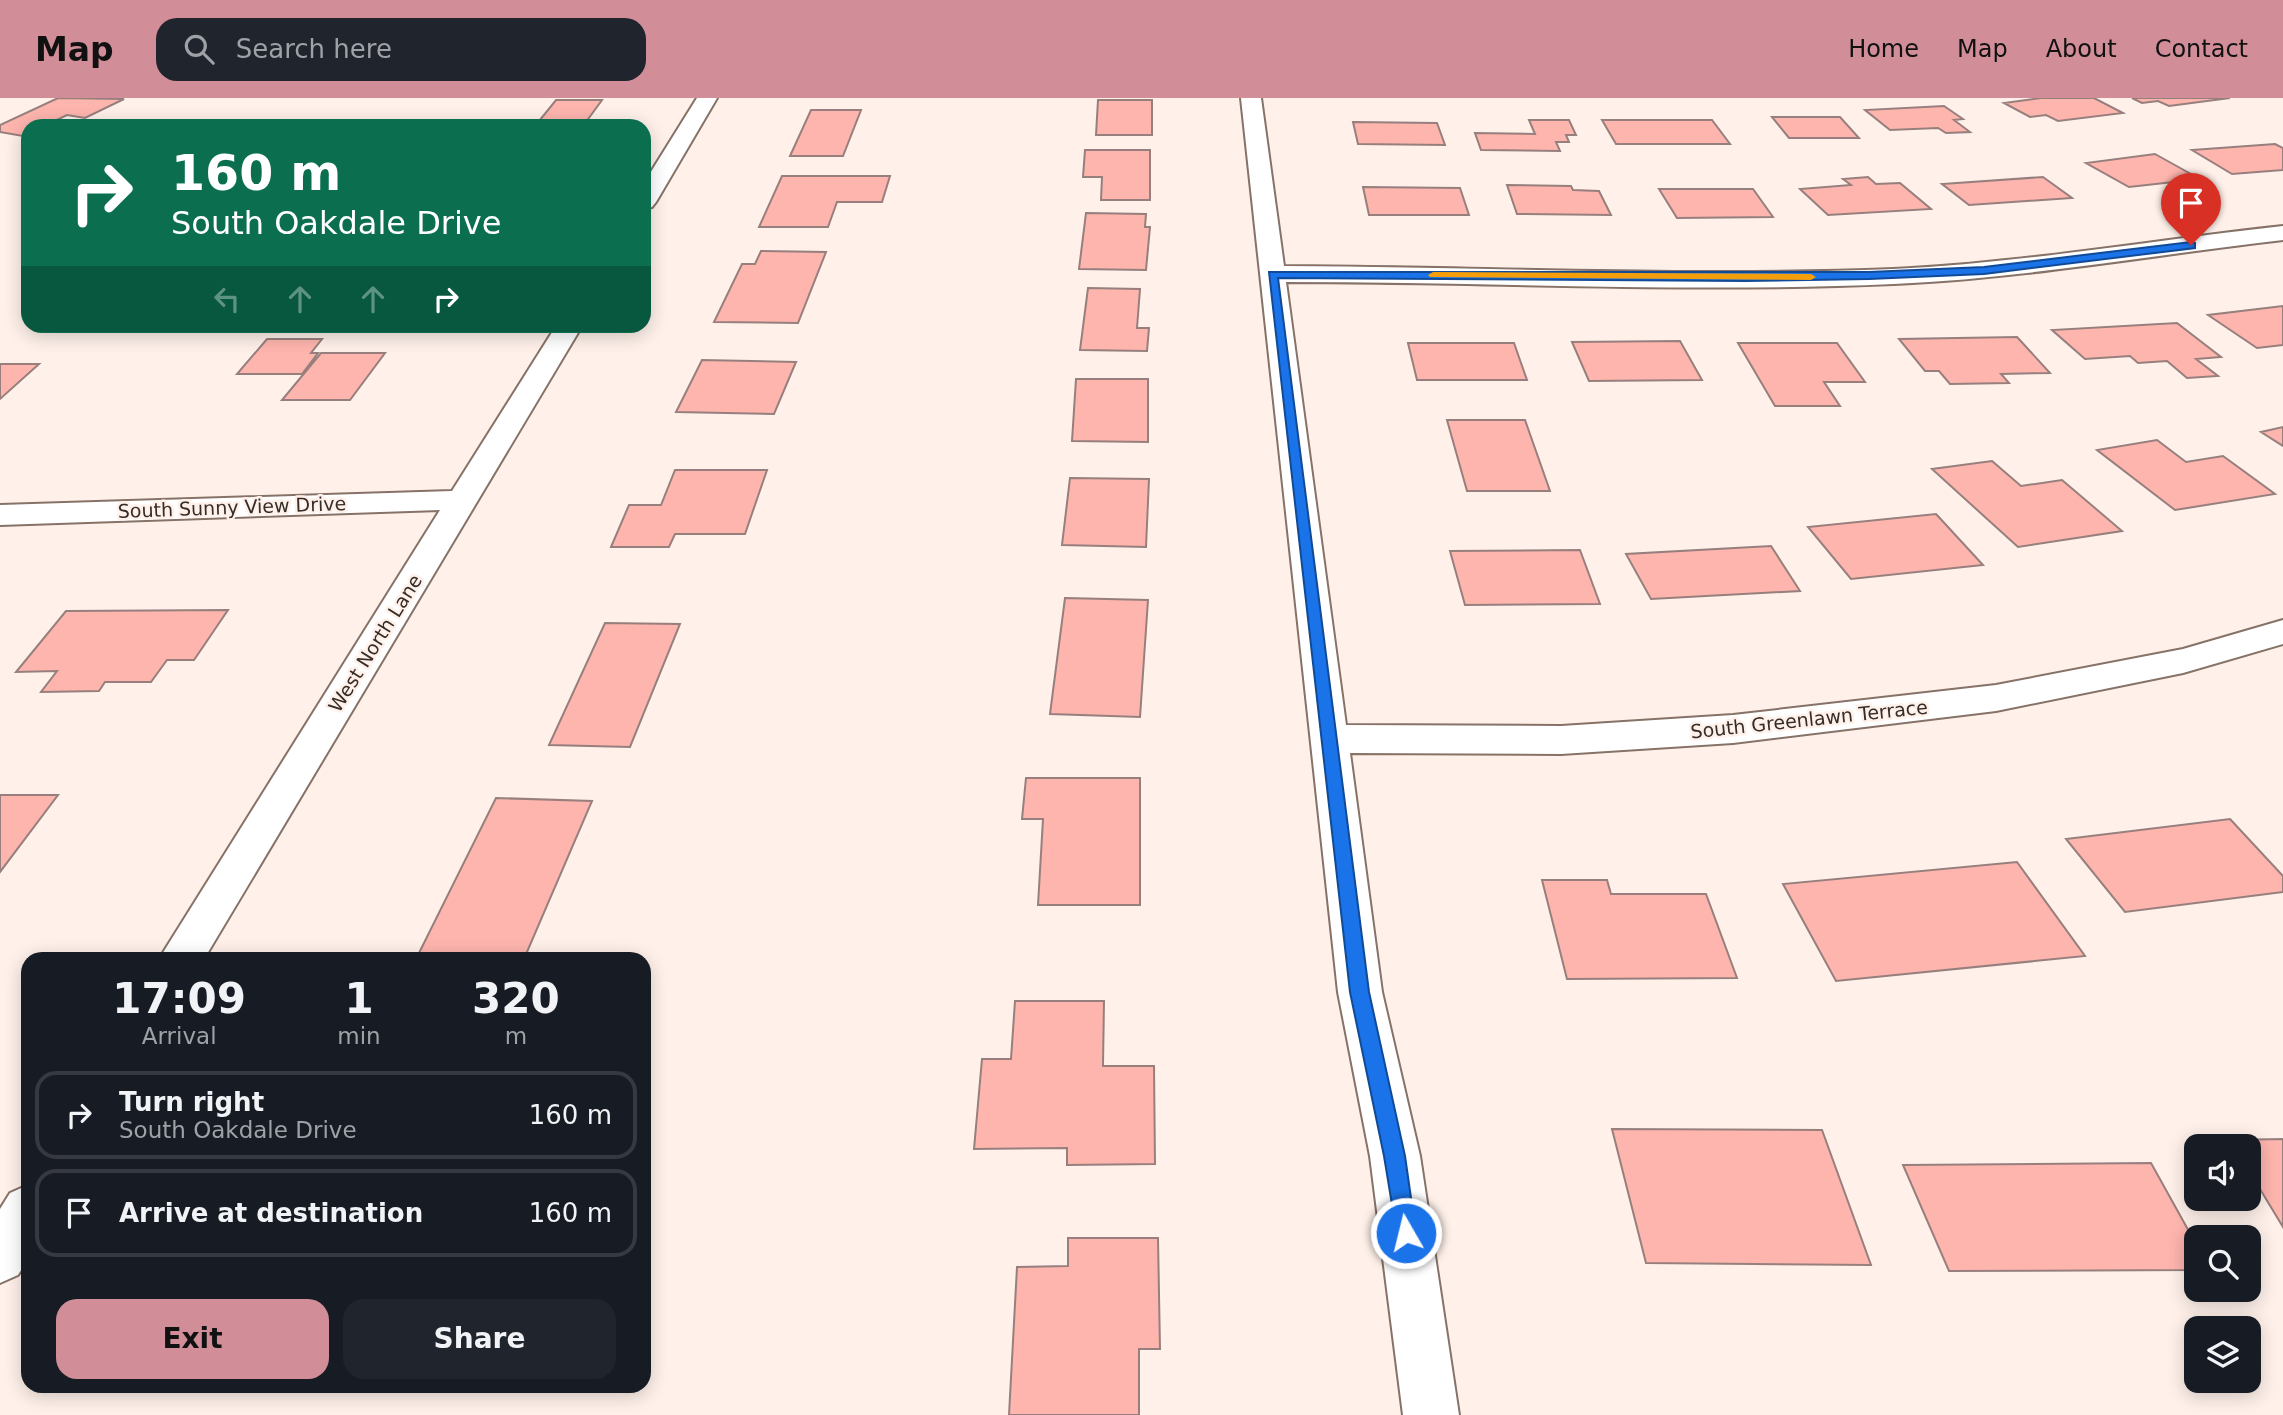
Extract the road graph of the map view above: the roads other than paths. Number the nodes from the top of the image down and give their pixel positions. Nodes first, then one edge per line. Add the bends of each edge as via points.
1 (707, 98) edge
2 (1251, 98) edge
3 (651, 190) edge
4 (2283, 233) edge
5 (1273, 274) junction
6 (565, 333) edge
7 (463, 500) junction
8 (0, 515) edge
9 (2283, 632) edge
10 (1327, 739) junction
11 (185, 952) edge
12 (21, 1222) edge
13 (0, 1257) edge
14 (1431, 1415) edge

1 - 3 street
2 - 5 street
4 - 5 street via 1997,269 1920,274 1746,278
5 - 10 street
6 - 7 street, West North Lane
7 - 8 street, South Sunny View Drive
7 - 11 street, West North Lane
9 - 10 street, South Greenlawn Terrace via 2183,661 1996,698 1733,729 1561,740
10 - 14 street via 1360,992 1395,1156
12 - 13 street

